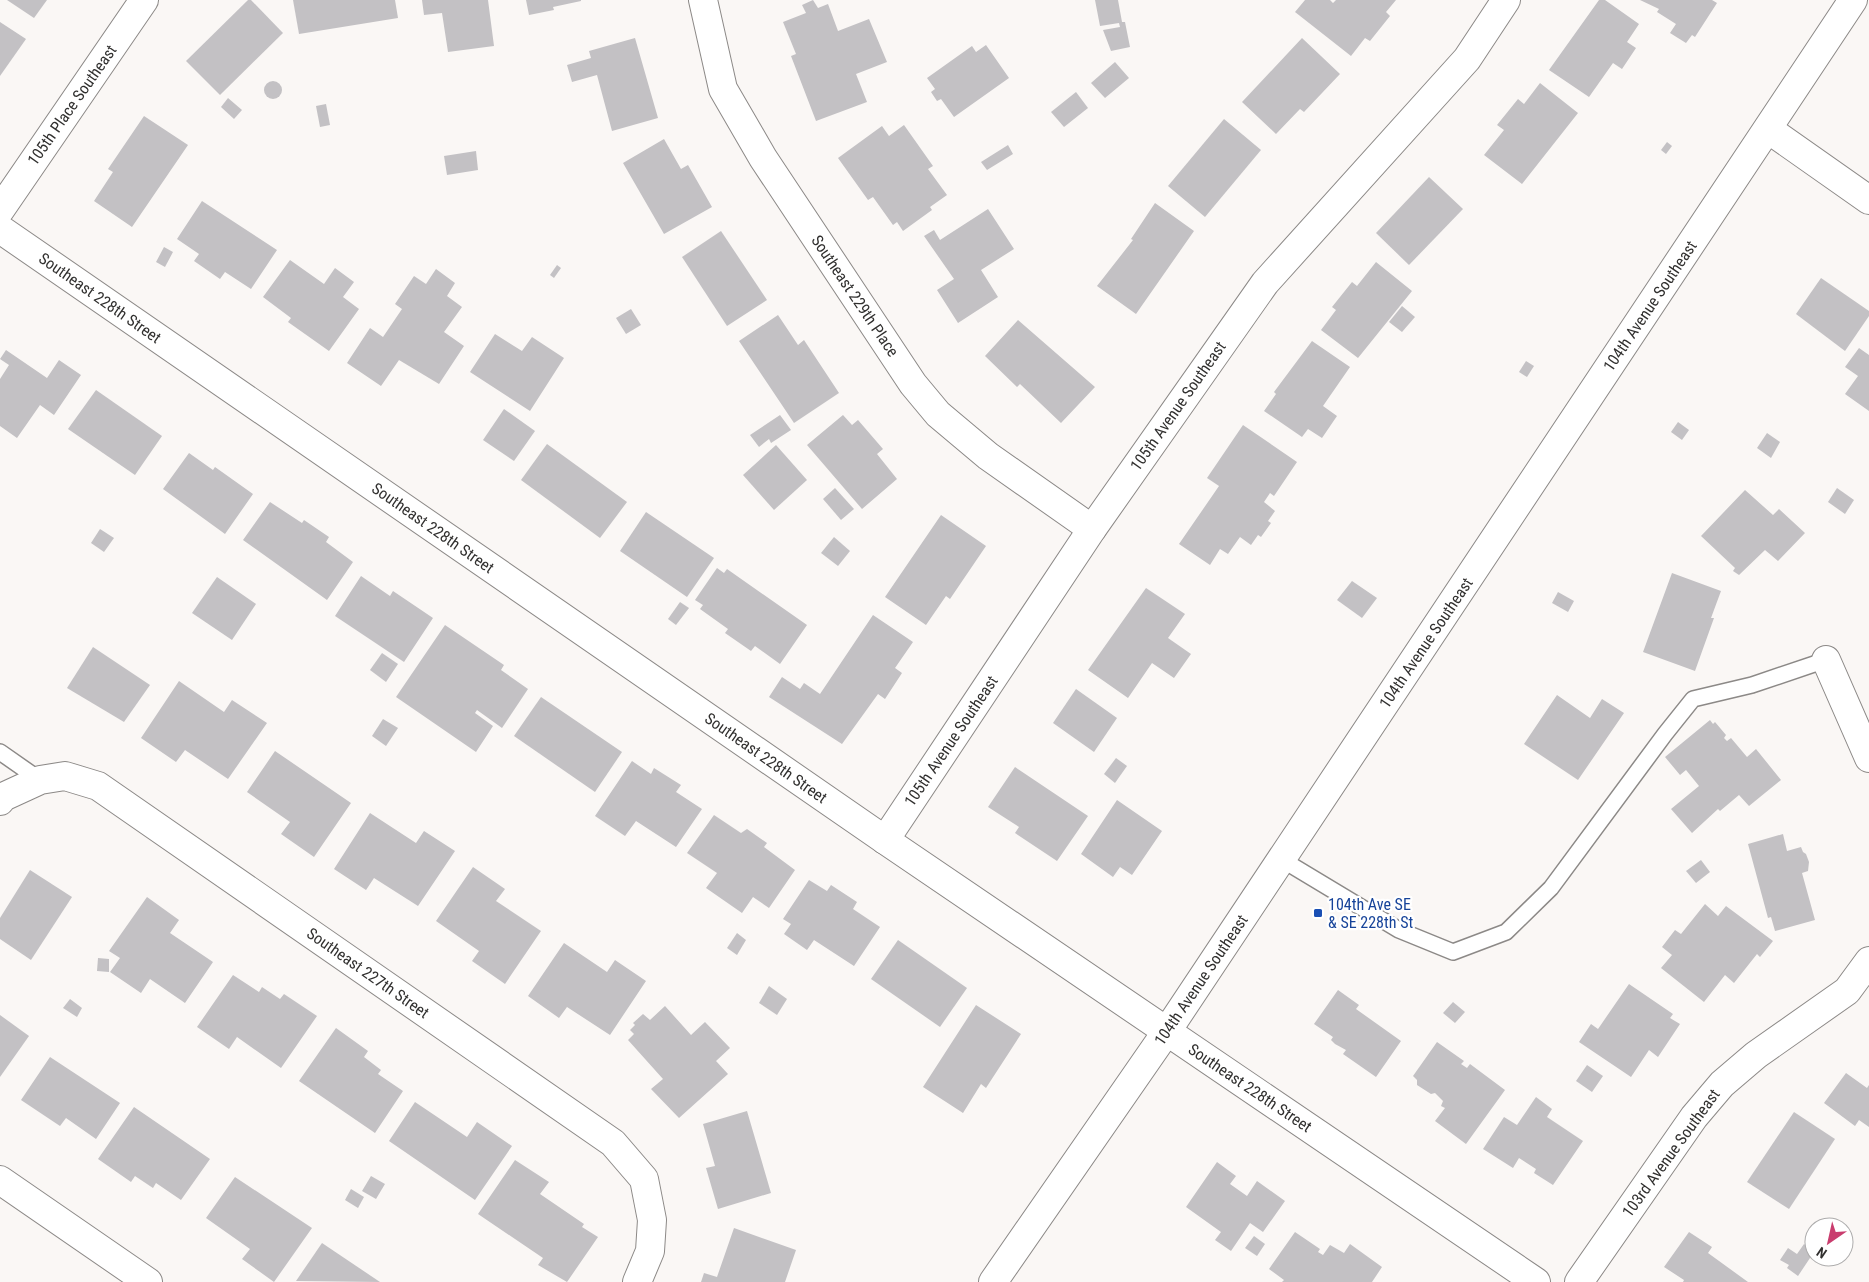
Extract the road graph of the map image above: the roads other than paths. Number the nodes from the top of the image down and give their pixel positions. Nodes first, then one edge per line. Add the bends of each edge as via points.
1 (144, 0) edge
2 (703, 0) edge
3 (1506, 0) edge
4 (1853, 0) edge
5 (1768, 129) junction
6 (1869, 200) edge
7 (0, 210) edge
8 (0, 229) edge
9 (1092, 529) junction
10 (1826, 660) joint
11 (0, 752) edge
12 (1869, 758) edge
13 (40, 780) junction
14 (0, 801) edge
15 (885, 840) junction
16 (1281, 859) junction
17 (1869, 961) edge
18 (1166, 1031) junction
19 (0, 1180) edge
20 (148, 1282) edge
21 (637, 1282) edge
22 (993, 1282) edge
23 (1536, 1282) edge
24 (1579, 1282) edge

1 - 7 street, 105th Place Southeast
2 - 9 street, Southeast 229th Place via 723,89 763,158 914,384 938,414 988,456
3 - 9 street, 105th Avenue Southeast via 1467,59 1265,283
4 - 5 street, 104th Avenue Southeast
5 - 6 street
5 - 16 street, 104th Avenue Southeast
8 - 15 street, Southeast 228th Street
9 - 15 street, 105th Avenue Southeast
10 - 12 street
10 - 16 lane via 1693,699 1551,888 1506,932 1453,952 1399,930
11 - 13 lane
13 - 14 street, Southeast 227th Street
13 - 21 street, Southeast 227th Street via 65,776 98,786 613,1143 644,1179 652,1220 650,1251
15 - 18 street, Southeast 228th Street
16 - 18 street, 104th Avenue Southeast
17 - 24 street, 103rd Avenue Southeast via 1846,991 1756,1055 1722,1084 1694,1117
18 - 22 street, 104th Avenue Southeast
18 - 23 street, Southeast 228th Street
19 - 20 street

